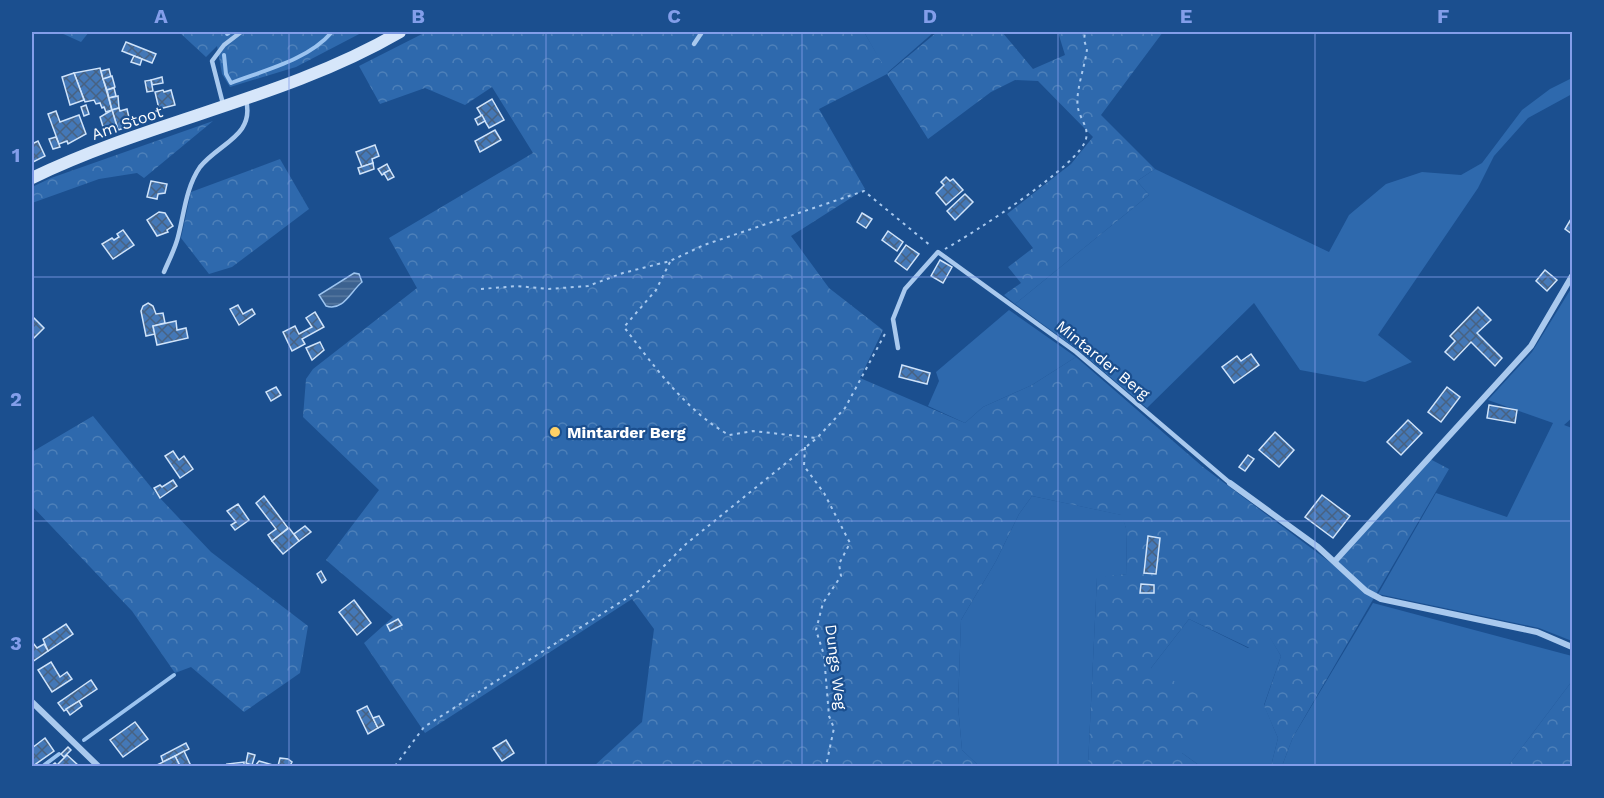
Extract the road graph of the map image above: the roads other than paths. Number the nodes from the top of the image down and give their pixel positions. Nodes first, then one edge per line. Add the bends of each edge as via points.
1 (241, 32) edge
2 (400, 32) edge
3 (702, 32) edge
4 (694, 44) dead end
5 (235, 103) junction
6 (32, 178) edge
7 (165, 272) dead end
8 (1572, 276) edge
9 (898, 348) dead end
10 (1230, 483) joint
11 (1335, 561) junction
12 (1572, 646) edge
13 (32, 702) edge
14 (98, 766) edge

1 - 5 lane via 216,52 212,61
2 - 5 street, Am Stoot via 315,75
3 - 4 lane
5 - 6 street, Am Stoot via 73,159
5 - 7 lane via 249,113 243,129 207,158 190,187
8 - 11 street via 1531,346
9 - 10 lane, Mintarder Berg via 893,319 905,289 938,252 1076,352
10 - 11 street, Mintarder Berg
11 - 12 street, Mintarder Berg via 1366,591 1381,599 1537,632
13 - 14 street

